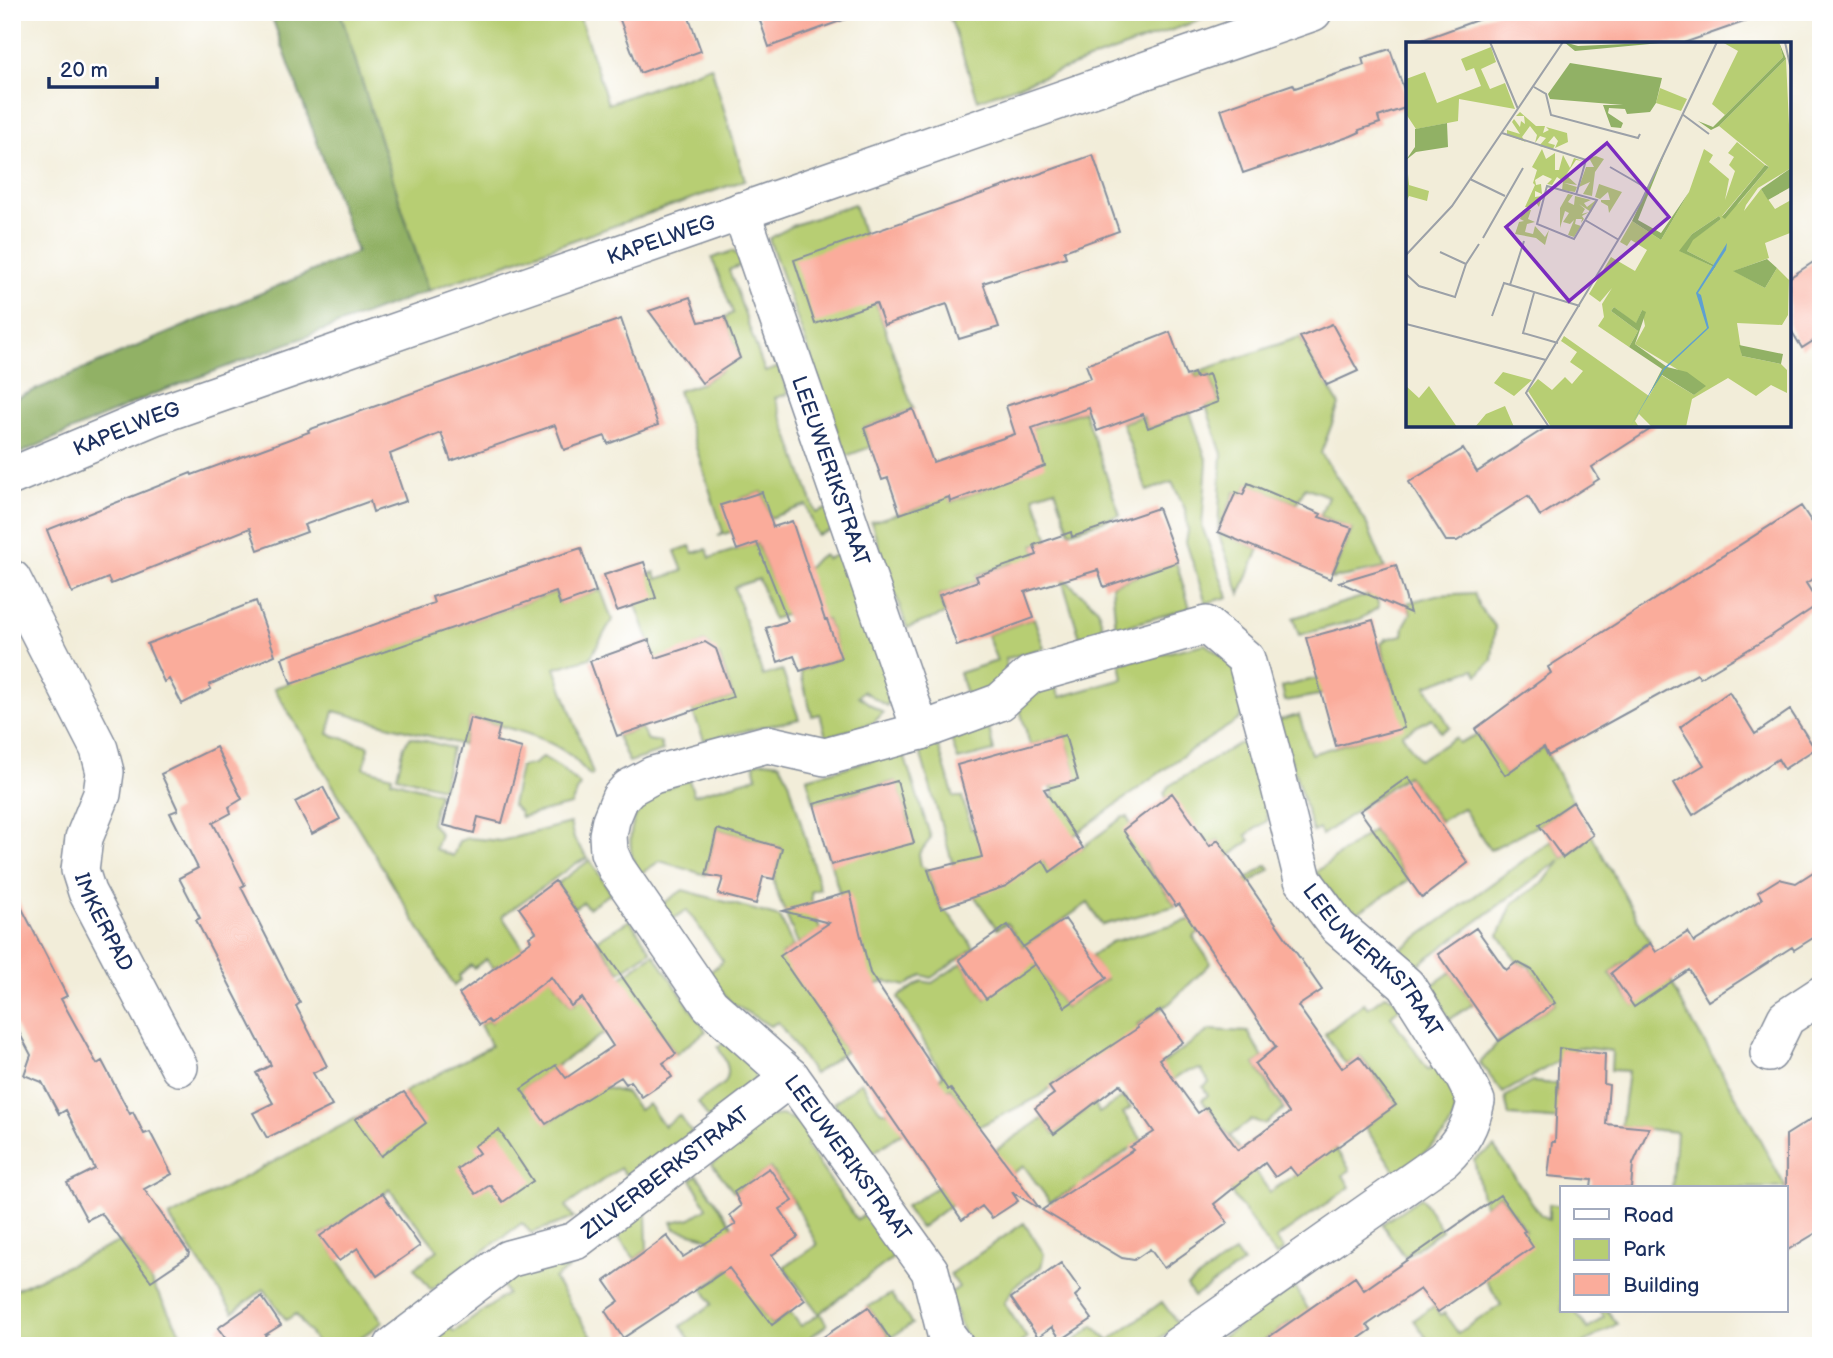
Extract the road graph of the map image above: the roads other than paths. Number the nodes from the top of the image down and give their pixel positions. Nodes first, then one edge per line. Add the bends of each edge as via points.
1 (1313, 12) edge
2 (741, 211) junction
3 (12, 476) edge
4 (12, 579) edge
5 (921, 731) junction
6 (1821, 995) edge
7 (1769, 1053) dead end
8 (180, 1068) dead end
9 (791, 1077) junction
10 (393, 1346) edge
11 (955, 1346) edge
12 (1178, 1346) edge

1 - 2 street, KAPELWEG
2 - 3 street, KAPELWEG via 155,416
2 - 5 street, LEEUWERIKSTRAAT
4 - 8 street, IMKERPAD via 99,749 105,772 102,794 84,838 80,870 87,892
5 - 9 street, LEEUWERIKSTRAAT via 825,757 767,744 653,775 629,788 611,820 608,835 616,868 710,1005
5 - 12 street, LEEUWERIKSTRAAT via 1000,702 1030,674 1206,625 1245,659 1303,880 1338,927 1406,985 1476,1101 1469,1126 1444,1159
6 - 7 street via 1786,1018
9 - 10 street, ZILVERBERKSTRAAT via 575,1241 509,1259
9 - 11 street, LEEUWERIKSTRAAT via 930,1271 946,1334

